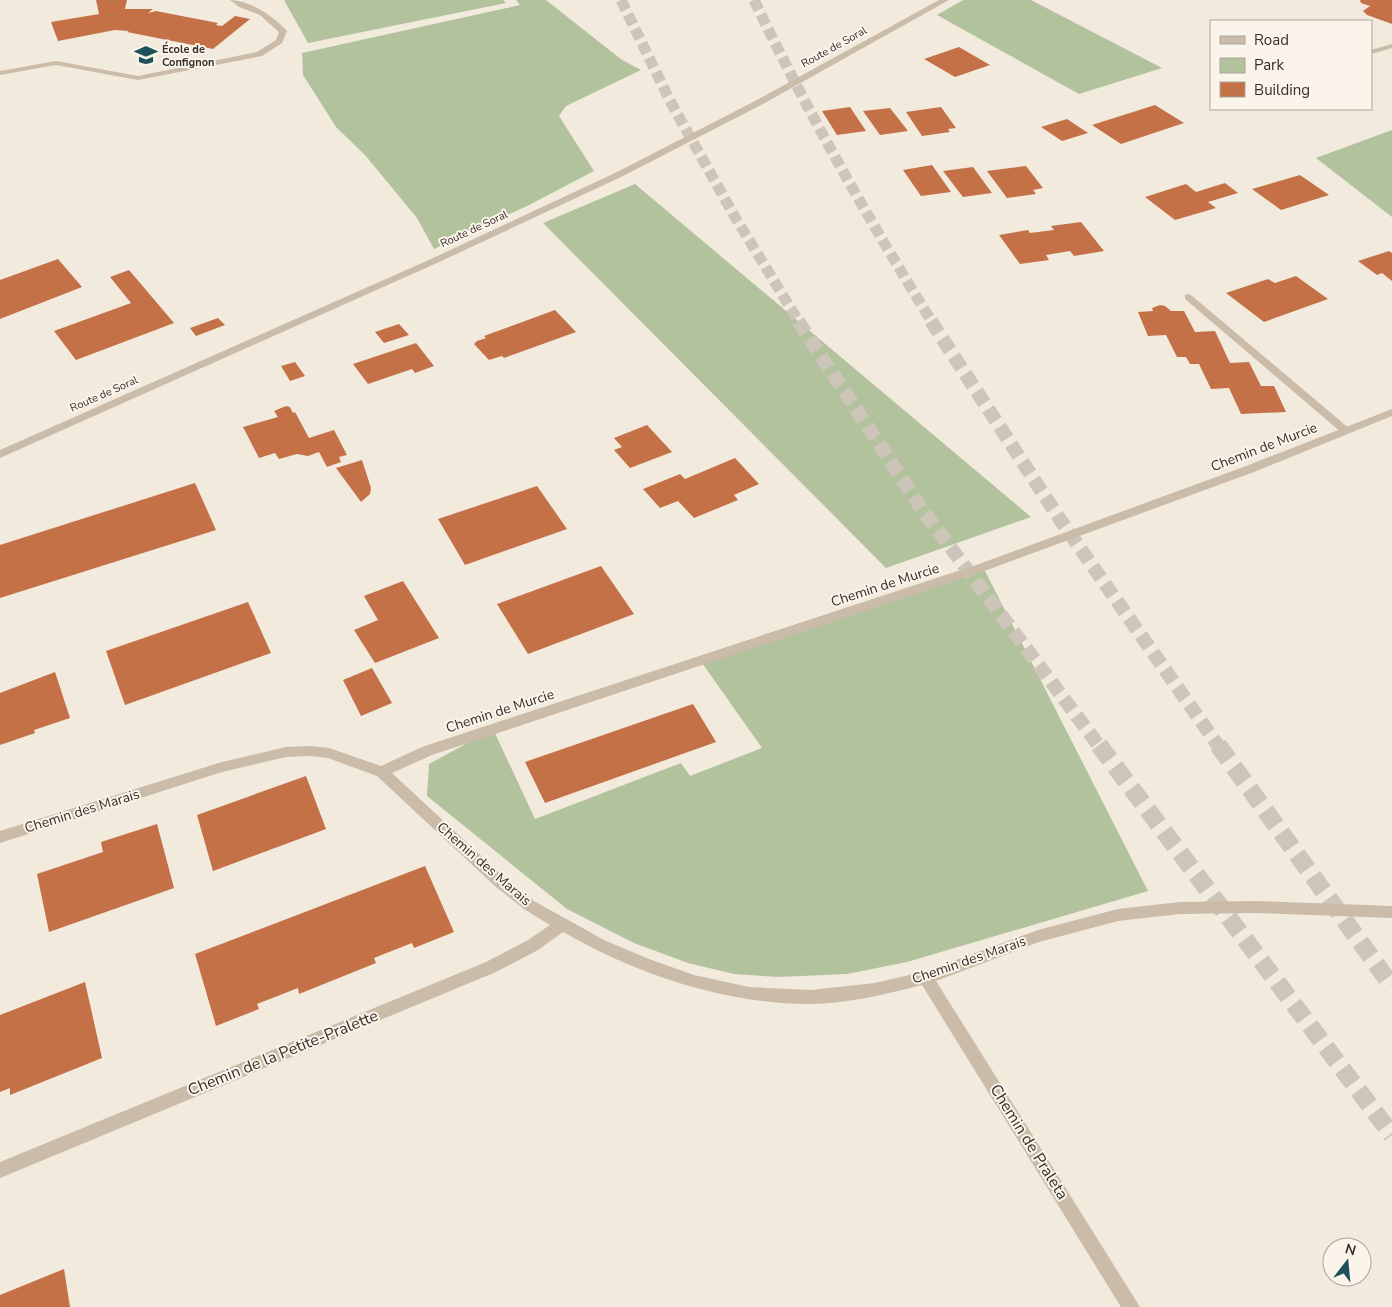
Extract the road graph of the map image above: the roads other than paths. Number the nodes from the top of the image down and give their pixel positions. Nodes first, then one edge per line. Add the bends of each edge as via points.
1 (234, 0) edge
2 (944, 0) edge
3 (1392, 46) edge
4 (1372, 52) edge
5 (0, 73) edge
6 (1188, 297) dead end
7 (1392, 412) edge
8 (1346, 431) junction
9 (0, 454) edge
10 (382, 772) junction
11 (0, 837) edge
12 (1392, 912) edge
13 (561, 925) junction
14 (926, 978) junction
15 (0, 1170) edge
16 (1131, 1307) edge

1 - 5 street via 243,8 255,10 276,23 283,31 278,41 260,54 138,78 56,63
2 - 9 street, Route de Soral via 782,90 618,175 434,261
3 - 4 street
6 - 8 street
7 - 8 street, Chemin de Murcie
8 - 10 street, Chemin de Murcie via 983,567 427,751
10 - 11 street, Chemin des Marais via 329,753 286,752 222,767
10 - 13 street, Chemin des Marais via 501,883 528,905
12 - 14 street, Chemin des Marais via 1198,907 1118,915 1038,936
13 - 14 street, Chemin des Marais via 644,964 694,982 748,994 811,997 875,990
13 - 15 street, Chemin de la Petite-Pralette via 533,945 491,967
14 - 16 street, Chemin de Praleta

